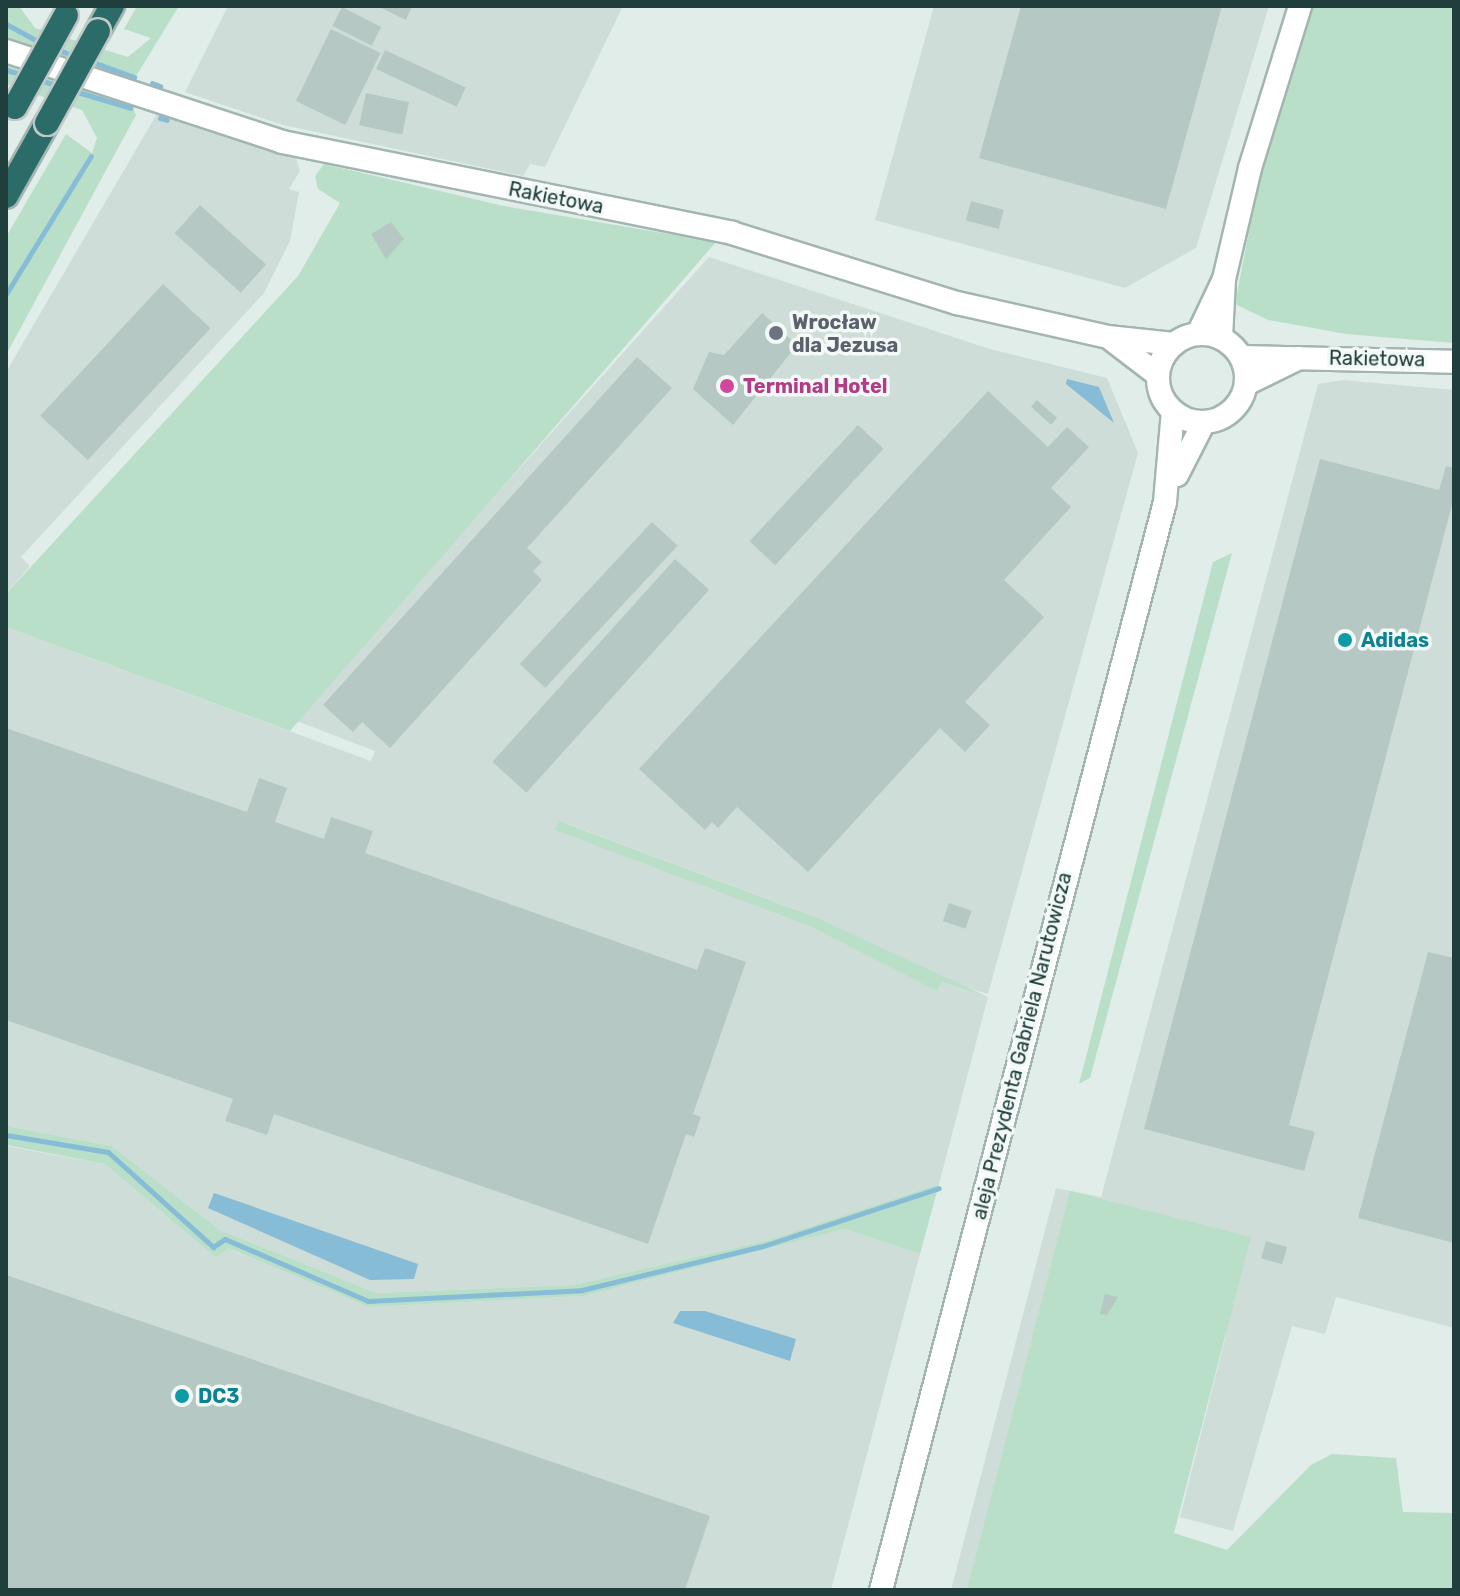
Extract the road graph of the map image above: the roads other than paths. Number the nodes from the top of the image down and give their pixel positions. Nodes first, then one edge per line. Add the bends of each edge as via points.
1 (112, 6) edge
2 (1300, 6) edge
3 (69, 10) edge
4 (6, 51) edge
5 (10, 114) edge
6 (6, 196) edge
7 (1224, 279) junction
8 (1198, 334) junction
9 (1108, 337) junction
10 (1221, 338) junction
11 (1174, 344) junction
12 (1241, 357) junction
13 (1299, 358) junction
14 (1454, 362) edge
15 (1158, 375) junction
16 (1246, 384) junction
17 (1173, 411) junction
18 (1204, 422) junction
19 (1165, 502) junction
20 (881, 1590) edge

1 - 6 highway, bridge
2 - 7 street
3 - 5 highway, bridge
4 - 9 street, Rakietowa via 282,142 732,233 930,296
7 - 8 street
7 - 10 street
8 - 10 street
8 - 11 street
9 - 11 street, Rakietowa
9 - 15 street, Rakietowa
10 - 12 street
11 - 15 street
12 - 13 street, Rakietowa
12 - 16 street
13 - 14 street, Rakietowa
13 - 16 street, Rakietowa
15 - 17 street
16 - 18 street via 1227,415
17 - 18 street
17 - 19 street, aleja Prezydenta Gabriela Narutowicza
18 - 19 street, aleja Prezydenta Gabriela Narutowicza
19 - 20 street, aleja Prezydenta Gabriela Narutowicza

